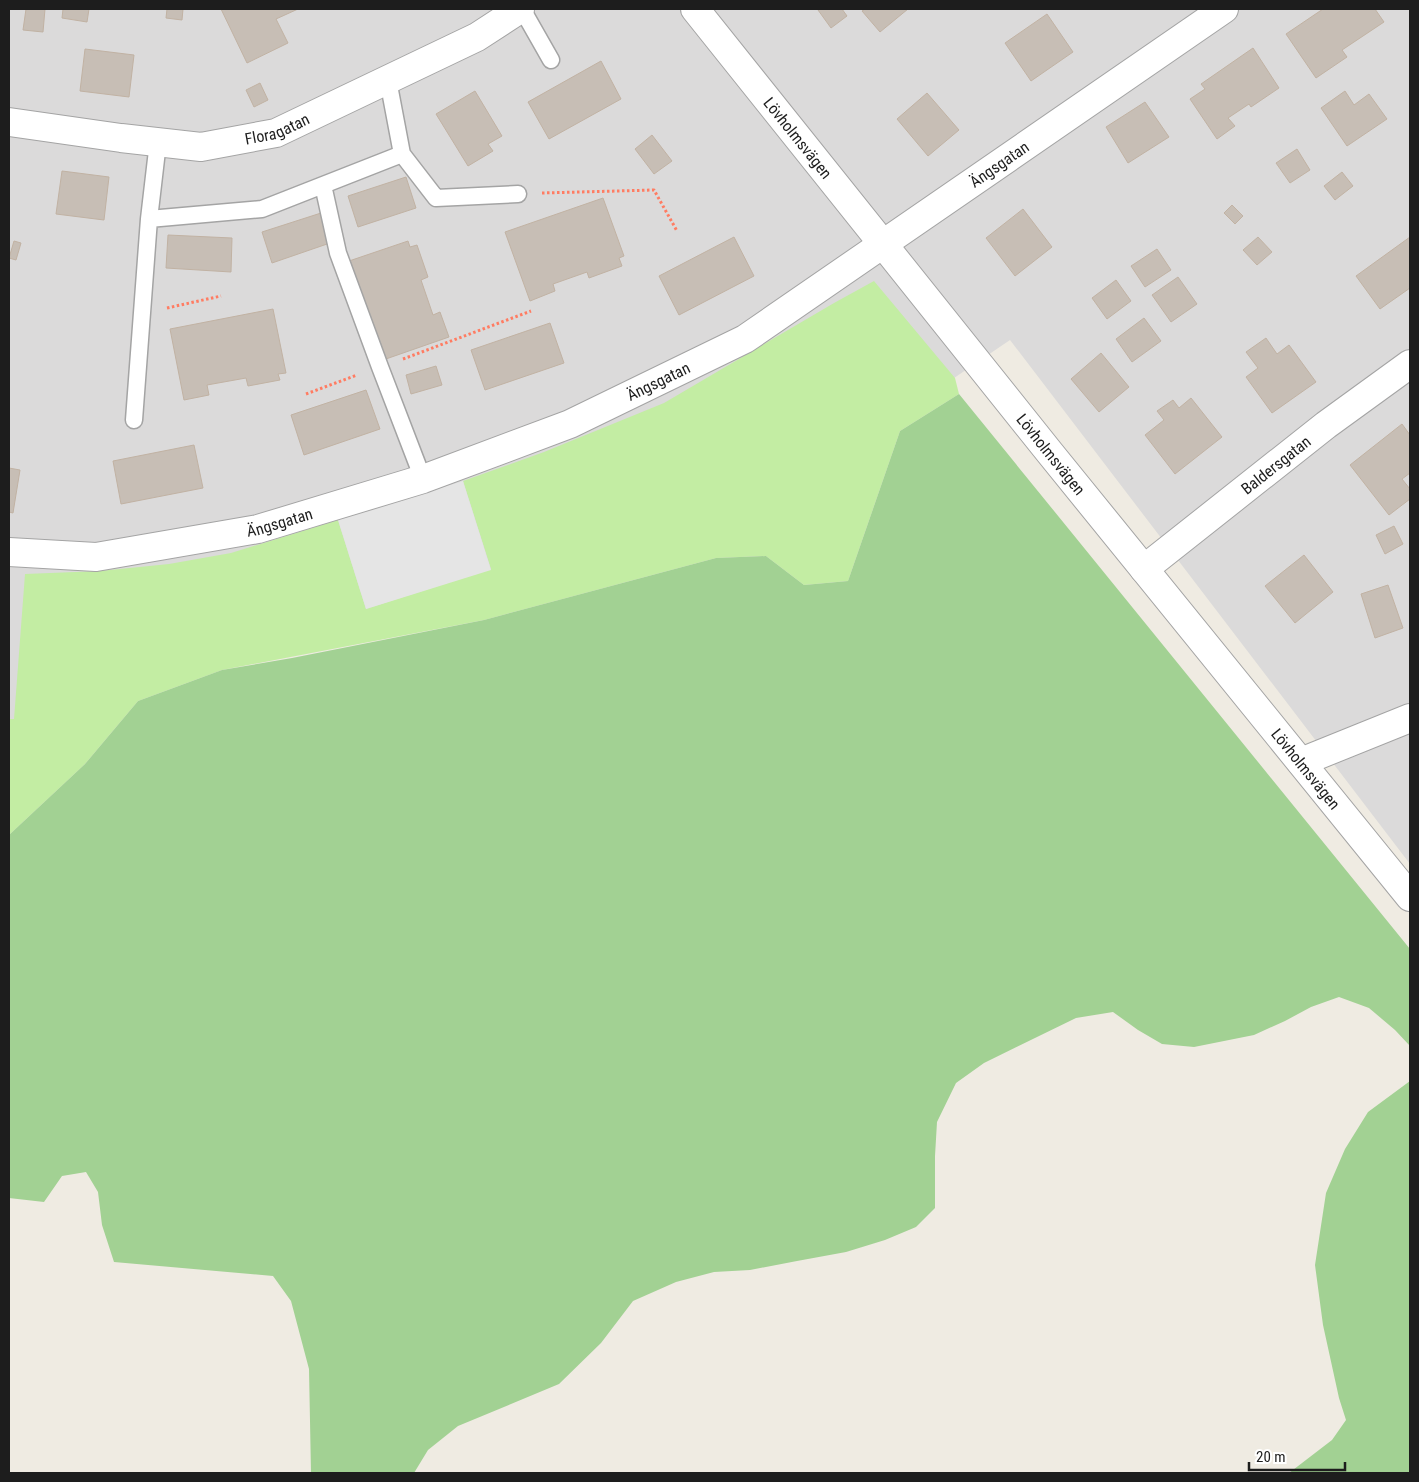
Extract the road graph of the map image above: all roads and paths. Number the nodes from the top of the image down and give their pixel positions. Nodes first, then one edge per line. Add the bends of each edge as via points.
1 (521, 9) edge
2 (695, 9) edge
3 (1224, 9) edge
4 (551, 60) dead end
5 (388, 80) junction
6 (9, 122) edge
7 (158, 142) junction
8 (402, 154) junction
9 (323, 185) junction
10 (518, 194) joint
11 (149, 219) junction
12 (677, 231) dead end
13 (884, 244) junction
14 (221, 296) dead end
15 (531, 311) dead end
16 (142, 314) junction
17 (1410, 364) edge
18 (380, 367) junction
19 (306, 394) dead end
20 (134, 420) dead end
21 (423, 479) junction
22 (9, 552) edge
23 (1144, 569) junction
24 (1410, 718) edge
25 (1301, 762) junction
26 (1410, 897) edge

1 - 4 lane
1 - 5 street, Floragatan via 477,37
2 - 13 street, Lövholmsvägen
3 - 13 street, Ängsgatan
5 - 7 street, Floragatan via 276,133 201,147
5 - 8 lane
6 - 7 street, Floragatan
7 - 11 lane
8 - 9 lane
8 - 10 lane via 436,198
9 - 11 lane via 262,209
9 - 18 lane via 338,253
10 - 12 path via 654,190
11 - 16 lane
13 - 21 street, Ängsgatan via 745,339 570,424
13 - 23 street, Lövholmsvägen
14 - 16 path
15 - 18 path
16 - 20 lane
17 - 23 street, Baldersgatan via 1326,425
18 - 19 path
18 - 21 lane
21 - 22 street, Ängsgatan via 258,530 96,557
23 - 25 street, Lövholmsvägen
24 - 25 street
25 - 26 street, Lövholmsvägen

